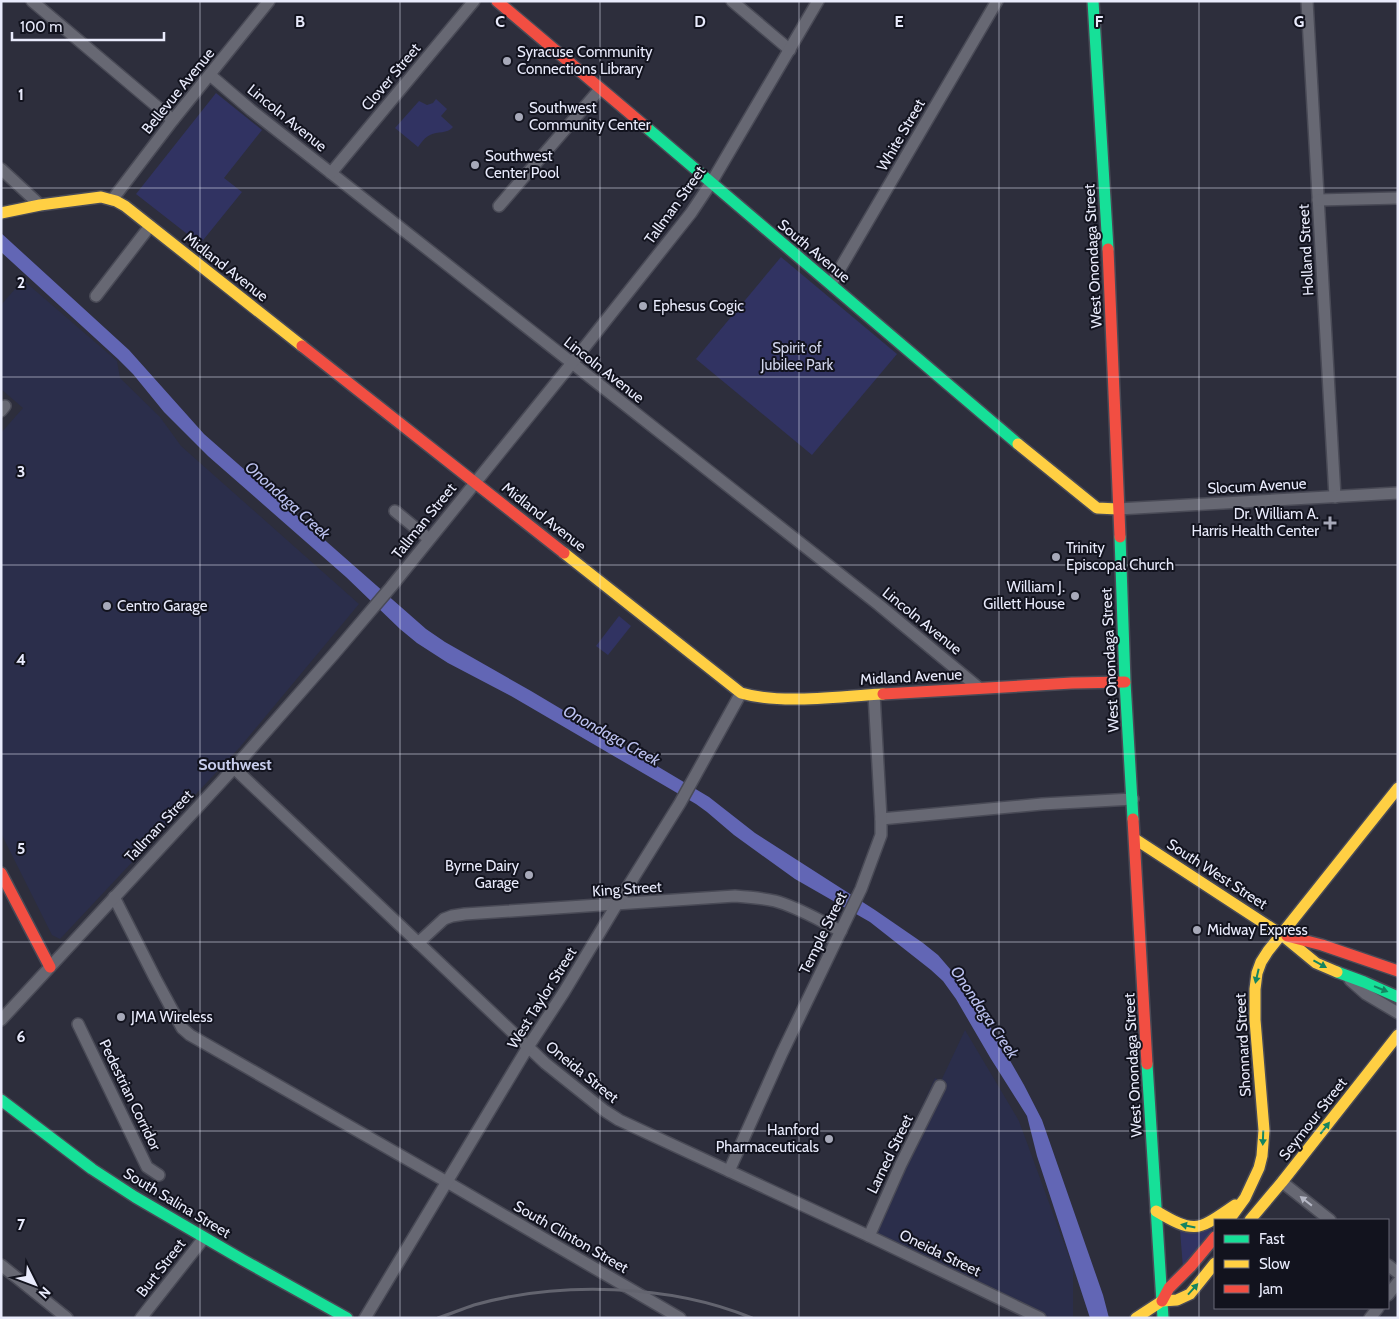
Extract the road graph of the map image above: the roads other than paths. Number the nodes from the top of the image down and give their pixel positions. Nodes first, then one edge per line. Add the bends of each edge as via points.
1 (32, 1) edge
2 (474, 1) edge
3 (497, 1) edge
4 (732, 1) edge
5 (818, 1) edge
6 (997, 1) edge
7 (1093, 1) edge
8 (1307, 1) edge
9 (268, 2) edge
10 (790, 50) junction
11 (210, 75) junction
12 (600, 89) junction
13 (173, 120) junction
14 (1, 169) edge
15 (331, 173) junction
16 (711, 183) junction
17 (1398, 198) edge
18 (112, 200) junction
19 (1318, 200) junction
20 (40, 206) junction
21 (498, 206) dead end
22 (1, 213) edge
23 (150, 226) junction
24 (831, 284) junction
25 (96, 296) dead end
26 (572, 363) junction
27 (475, 482) junction
28 (1398, 493) edge
29 (1336, 497) junction
30 (1118, 508) junction
31 (395, 511) dead end
32 (429, 539) junction
33 (1126, 682) junction
34 (980, 688) junction
35 (741, 692) junction
36 (874, 694) junction
37 (234, 768) junction
38 (1398, 788) edge
39 (1133, 799) junction
40 (881, 819) junction
41 (1135, 839) junction
42 (1, 873) edge
43 (114, 897) junction
44 (617, 904) junction
45 (841, 931) junction
46 (1282, 935) junction
47 (418, 943) junction
48 (50, 967) junction
49 (1398, 971) edge
50 (1344, 976) junction
51 (1398, 997) edge
52 (1398, 1013) edge
53 (1, 1020) edge
54 (78, 1024) dead end
55 (1398, 1035) edge
56 (528, 1048) junction
57 (940, 1086) dead end
58 (1, 1100) edge
59 (729, 1171) junction
60 (159, 1175) dead end
61 (447, 1182) junction
62 (1282, 1182) junction
63 (1245, 1198) junction
64 (1156, 1212) junction
65 (1214, 1219) edge
66 (1214, 1219) edge
67 (1230, 1219) edge
68 (1251, 1219) edge
69 (1329, 1219) edge
70 (869, 1236) junction
71 (204, 1238) junction
72 (1214, 1238) edge
73 (1214, 1264) edge
74 (1, 1265) edge
75 (1398, 1282) edge
76 (1389, 1294) edge
77 (1162, 1301) junction
78 (664, 1314) edge
79 (67, 1318) edge
80 (141, 1318) edge
81 (347, 1318) edge
82 (365, 1318) edge
83 (680, 1318) edge
84 (1040, 1318) edge
85 (1136, 1318) edge
86 (1163, 1318) edge

1 - 13 street
2 - 15 street, Clover Street
3 - 12 main road, South Avenue
4 - 10 street
5 - 10 street, Tallman Street
6 - 24 street, White Street
7 - 30 main road, West Onondaga Street via 1111,289
8 - 19 street, Holland Street
9 - 11 street, Bellevue Avenue
10 - 16 street, Tallman Street
11 - 13 street, Bellevue Avenue
11 - 15 street, Lincoln Avenue
12 - 16 main road, South Avenue
12 - 21 street
13 - 18 street, Bellevue Avenue
14 - 20 street
15 - 26 street, Lincoln Avenue
16 - 24 main road, South Avenue
16 - 26 street, Tallman Street via 691,213
17 - 19 street
18 - 20 main road, Midland Avenue via 101,197
18 - 23 main road, Midland Avenue
19 - 29 street, Holland Street
20 - 22 main road, Midland Avenue
23 - 25 street
23 - 27 main road, Midland Avenue
24 - 30 main road, South Avenue via 1094,506
26 - 27 street, Tallman Street
26 - 34 street, Lincoln Avenue
27 - 32 street, Tallman Street
27 - 35 main road, Midland Avenue
28 - 29 street, Slocum Avenue
29 - 30 street, Slocum Avenue
30 - 33 main road, West Onondaga Street
31 - 32 street
32 - 37 street, Tallman Street via 372,610
33 - 34 main road, Midland Avenue
33 - 39 main road, West Onondaga Street
34 - 36 main road, Midland Avenue
35 - 36 main road, Midland Avenue via 755,697 791,699
35 - 44 street, West Taylor Street via 696,777
36 - 40 street, Temple Street
37 - 43 street, Tallman Street
37 - 47 street, Oneida Street
38 - 46 main road, Shonnard Street
39 - 40 street
39 - 41 main road, West Onondaga Street
40 - 45 street, Temple Street via 881,835
41 - 46 main road, South West Street
41 - 64 main road, West Onondaga Street
42 - 48 main road
43 - 48 street, Tallman Street
43 - 61 street, South Clinton Street via 182,1028 190,1035
44 - 45 street, King Street via 756,897 792,907
44 - 47 street, King Street via 452,916
44 - 56 street, West Taylor Street
45 - 59 street, Temple Street
46 - 49 main road, South West Street via 1322,944
46 -> 50 main road, South West Street via 1316,963
46 -> 63 main road, Shonnard Street via 1268,951 1257,973 1255,1020 1264,1130 1261,1162
47 - 56 street, Oneida Street
48 - 53 street, Tallman Street
50 -> 51 main road, South West Street
50 - 52 street, South West Street
54 - 60 street, Pedestrian Corridor via 147,1167
62 -> 55 main road, Seymour Street
56 - 59 street, Oneida Street via 619,1120
56 - 61 street, West Taylor Street
57 - 70 street, Larned Street
58 - 71 main road, South Salina Street via 92,1169
59 - 70 street, Oneida Street
61 - 78 street, South Clinton Street
61 - 82 street, West Taylor Street
62 - 68 main road, Seymour Street
69 -> 62 street
63 -> 65 main road
63 - 67 main road, Shonnard Street
66 -> 64 main road via 1199,1228 1189,1228
64 - 77 main road, West Onondaga Street
70 - 84 street, Oneida Street
71 - 80 street, Burt Street
71 - 81 main road, South Salina Street
72 - 77 main road via 1169,1288
77 -> 73 main road via 1177,1300 1190,1294
74 - 79 street
75 - 76 street
77 - 85 main road
77 - 86 main road, West Onondaga Street
78 - 83 street, South Clinton Street

